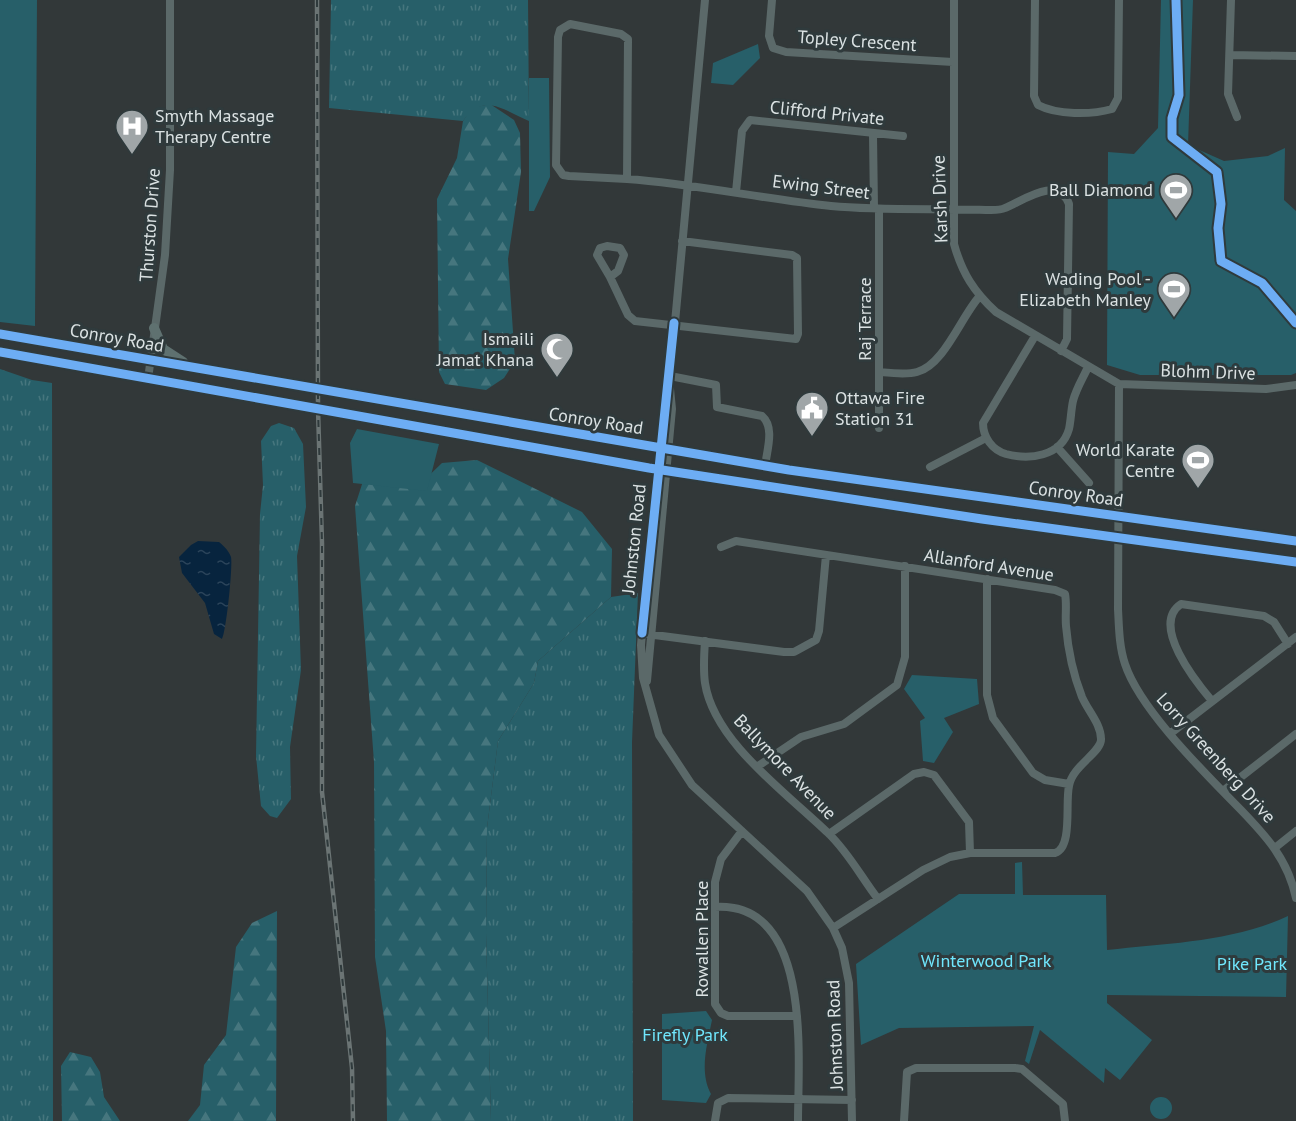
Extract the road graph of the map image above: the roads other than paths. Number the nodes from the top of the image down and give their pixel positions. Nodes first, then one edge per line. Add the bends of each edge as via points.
1 (170, 0) edge
2 (705, 0) edge
3 (772, 0) edge
4 (954, 0) edge
5 (1035, 0) edge
6 (1119, 0) edge
7 (1231, 0) edge
8 (1230, 55) junction
9 (1296, 56) edge
10 (953, 62) junction
11 (1237, 117) dead end
12 (873, 135) junction
13 (903, 136) dead end
14 (627, 179) junction
15 (688, 184) junction
16 (736, 192) junction
17 (952, 208) junction
18 (877, 209) junction
19 (682, 241) junction
20 (610, 277) dead end
21 (979, 297) junction
22 (674, 323) junction
23 (154, 328) junction
24 (0, 334) edge
25 (1035, 336) junction
26 (1061, 351) junction
27 (0, 352) edge
28 (149, 359) junction
29 (1088, 367) junction
30 (194, 368) junction
31 (880, 372) junction
32 (670, 376) junction
33 (148, 379) junction
34 (1119, 384) junction
35 (1296, 385) edge
36 (879, 428) dead end
37 (986, 438) junction
38 (1057, 447) junction
39 (664, 449) junction
40 (765, 466) junction
41 (930, 467) dead end
42 (661, 470) junction
43 (800, 471) junction
44 (1089, 483) dead end
45 (797, 491) junction
46 (1119, 516) junction
47 (1119, 538) junction
48 (1296, 541) edge
49 (721, 547) dead end
50 (826, 555) junction
51 (1296, 562) edge
52 (904, 566) junction
53 (987, 579) junction
54 (646, 634) junction
55 (1296, 638) edge
56 (705, 641) junction
57 (1288, 644) junction
58 (1212, 700) junction
59 (1171, 733) junction
60 (1296, 734) edge
61 (758, 765) junction
62 (1069, 784) junction
63 (1223, 790) junction
64 (742, 831) junction
65 (1296, 831) edge
66 (829, 834) junction
67 (1276, 847) junction
68 (970, 853) junction
69 (1296, 898) edge
70 (878, 899) junction
71 (715, 907) junction
72 (833, 928) junction
73 (798, 1016) junction
74 (798, 1099) junction
75 (852, 1100) junction
76 (715, 1121) edge
77 (798, 1121) edge
78 (852, 1121) edge
79 (904, 1121) edge
80 (1065, 1121) edge

1 - 23 street, Thurston Drive via 170,170 165,255
2 - 15 street, Johnston Road
3 - 10 street, Topley Crescent via 769,36 773,48
4 - 10 street, Karsh Drive
5 - 6 street via 1034,96 1038,105 1047,110 1100,112 1112,109 1118,98
7 - 8 street
8 - 9 street
8 - 11 street via 1228,93
10 - 17 street, Karsh Drive
12 - 13 street, Clifford Private
12 - 16 street, Clifford Private via 750,120 742,131
12 - 18 street, Raj Terrace
14 - 14 street, Ewing Street via 628,39 611,32 564,26 558,37 556,165 563,175
14 - 15 street, Ewing Street
15 - 16 street, Ewing Street
15 - 19 street, Johnston Road
16 - 18 street, Ewing Street
17 - 18 street, Ewing Street
17 - 21 street, Karsh Drive via 958,257
17 - 26 street, Ewing Street via 1005,208 1038,192 1056,192 1066,198 1067,339
18 - 31 street, Raj Terrace
19 - 22 street, Johnston Road
19 - 22 street via 797,258 798,334 790,340
20 - 22 street via 628,315 635,321
21 - 25 street, Karsh Drive
21 - 31 street via 929,367 915,373
22 - 32 street, Johnston Road
23 - 28 street, Thurston Drive
23 - 30 main road via 163,349
24 - 28 main road, Conroy Road
25 - 26 street, Karsh Drive
25 - 37 street via 987,412 983,423
26 - 29 street, Karsh Drive
27 - 33 main road, Conroy Road
28 - 30 main road, Conroy Road
28 - 33 street, Thurston Drive
29 - 34 street, Karsh Drive
29 - 38 street via 1073,400 1066,435
30 - 39 main road, Conroy Road
31 - 36 street, Raj Terrace
32 - 39 street, Johnston Road via 672,409
32 - 40 street via 716,385 717,406 766,419 770,426
33 - 42 main road, Conroy Road
34 - 35 street, Blohm Drive via 1266,389
34 - 46 street, Lorry Greenberg Drive
37 - 38 street via 1002,453 1022,457 1036,457
37 - 41 street
38 - 44 street
39 - 40 main road, Conroy Road
39 - 42 street, Johnston Road
40 - 43 main road, Conroy Road
42 - 45 main road, Conroy Road
42 - 54 street, Johnston Road
43 - 45 main road
43 - 46 main road, Conroy Road
45 - 47 main road, Conroy Road
46 - 47 street, Lorry Greenberg Drive
46 - 48 main road, Conroy Road
47 - 51 main road, Conroy Road
47 - 59 street, Lorry Greenberg Drive via 1119,637 1125,663 1146,705
49 - 50 street, Allanford Avenue via 736,542
50 - 52 street, Allanford Avenue
50 - 56 street via 819,631 811,645 784,652
52 - 53 street, Allanford Avenue
52 - 61 street via 905,657 897,685 844,724 801,737
53 - 62 street via 990,711 1033,773 1045,780
53 - 62 street, Allanford Avenue via 1065,594 1067,637 1074,671 1102,741 1074,772
54 - 56 street
54 - 64 street, Johnston Road via 648,698 659,735 692,785
55 - 57 street
56 - 61 street, Ballymore Avenue via 705,684 714,712 727,734
57 - 58 street
57 - 58 street via 1274,622 1264,616 1181,604 1175,608 1171,616 1174,643 1187,672
58 - 59 street
59 - 63 street, Lorry Greenberg Drive
60 - 63 street
61 - 66 street, Ballymore Avenue
62 - 68 street via 1066,841 1062,850
63 - 67 street, Lorry Greenberg Drive
64 - 71 street, Rowallen Place via 718,866
64 - 72 street, Johnston Road via 807,891
65 - 67 street
66 - 68 street via 914,774 924,772 934,775 969,822
66 - 70 street, Ballymore Avenue
67 - 69 street, Lorry Greenberg Drive
68 - 70 street via 935,864
70 - 72 street
71 - 73 street via 739,907 763,923 787,964
71 - 73 street, Rowallen Place via 717,1009 728,1016
72 - 75 street, Johnston Road via 842,948 849,983
73 - 74 street
74 - 75 street
74 - 76 street via 723,1099 715,1110
74 - 77 street
75 - 78 street, Johnston Road
79 - 80 street via 907,1072 916,1068 1015,1068 1022,1069 1063,1104

